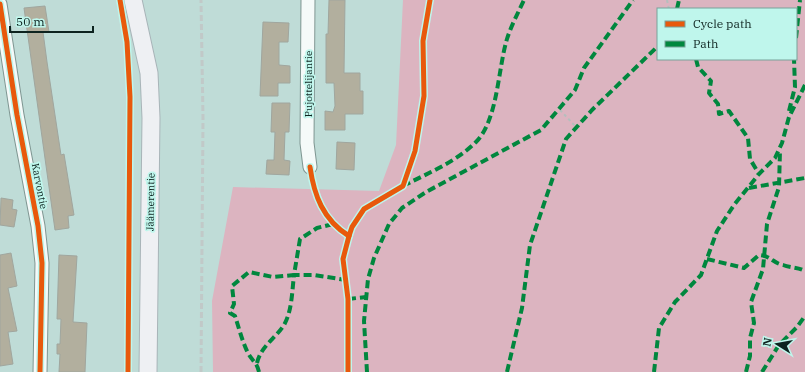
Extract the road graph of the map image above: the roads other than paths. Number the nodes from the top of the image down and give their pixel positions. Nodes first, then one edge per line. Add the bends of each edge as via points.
1 (134, 0) edge
2 (140, 0) edge
3 (308, 0) edge
4 (0, 4) edge
5 (142, 34) junction
6 (310, 167) dead end
7 (40, 372) edge
8 (148, 372) edge

1 - 5 main road, Jäämerentie
2 - 5 main road, Jäämerentie
3 - 6 street, Pujottelijantie via 307,143
4 - 7 street, Karvontie via 42,262
5 - 8 main road, Jäämerentie via 149,73 151,118

